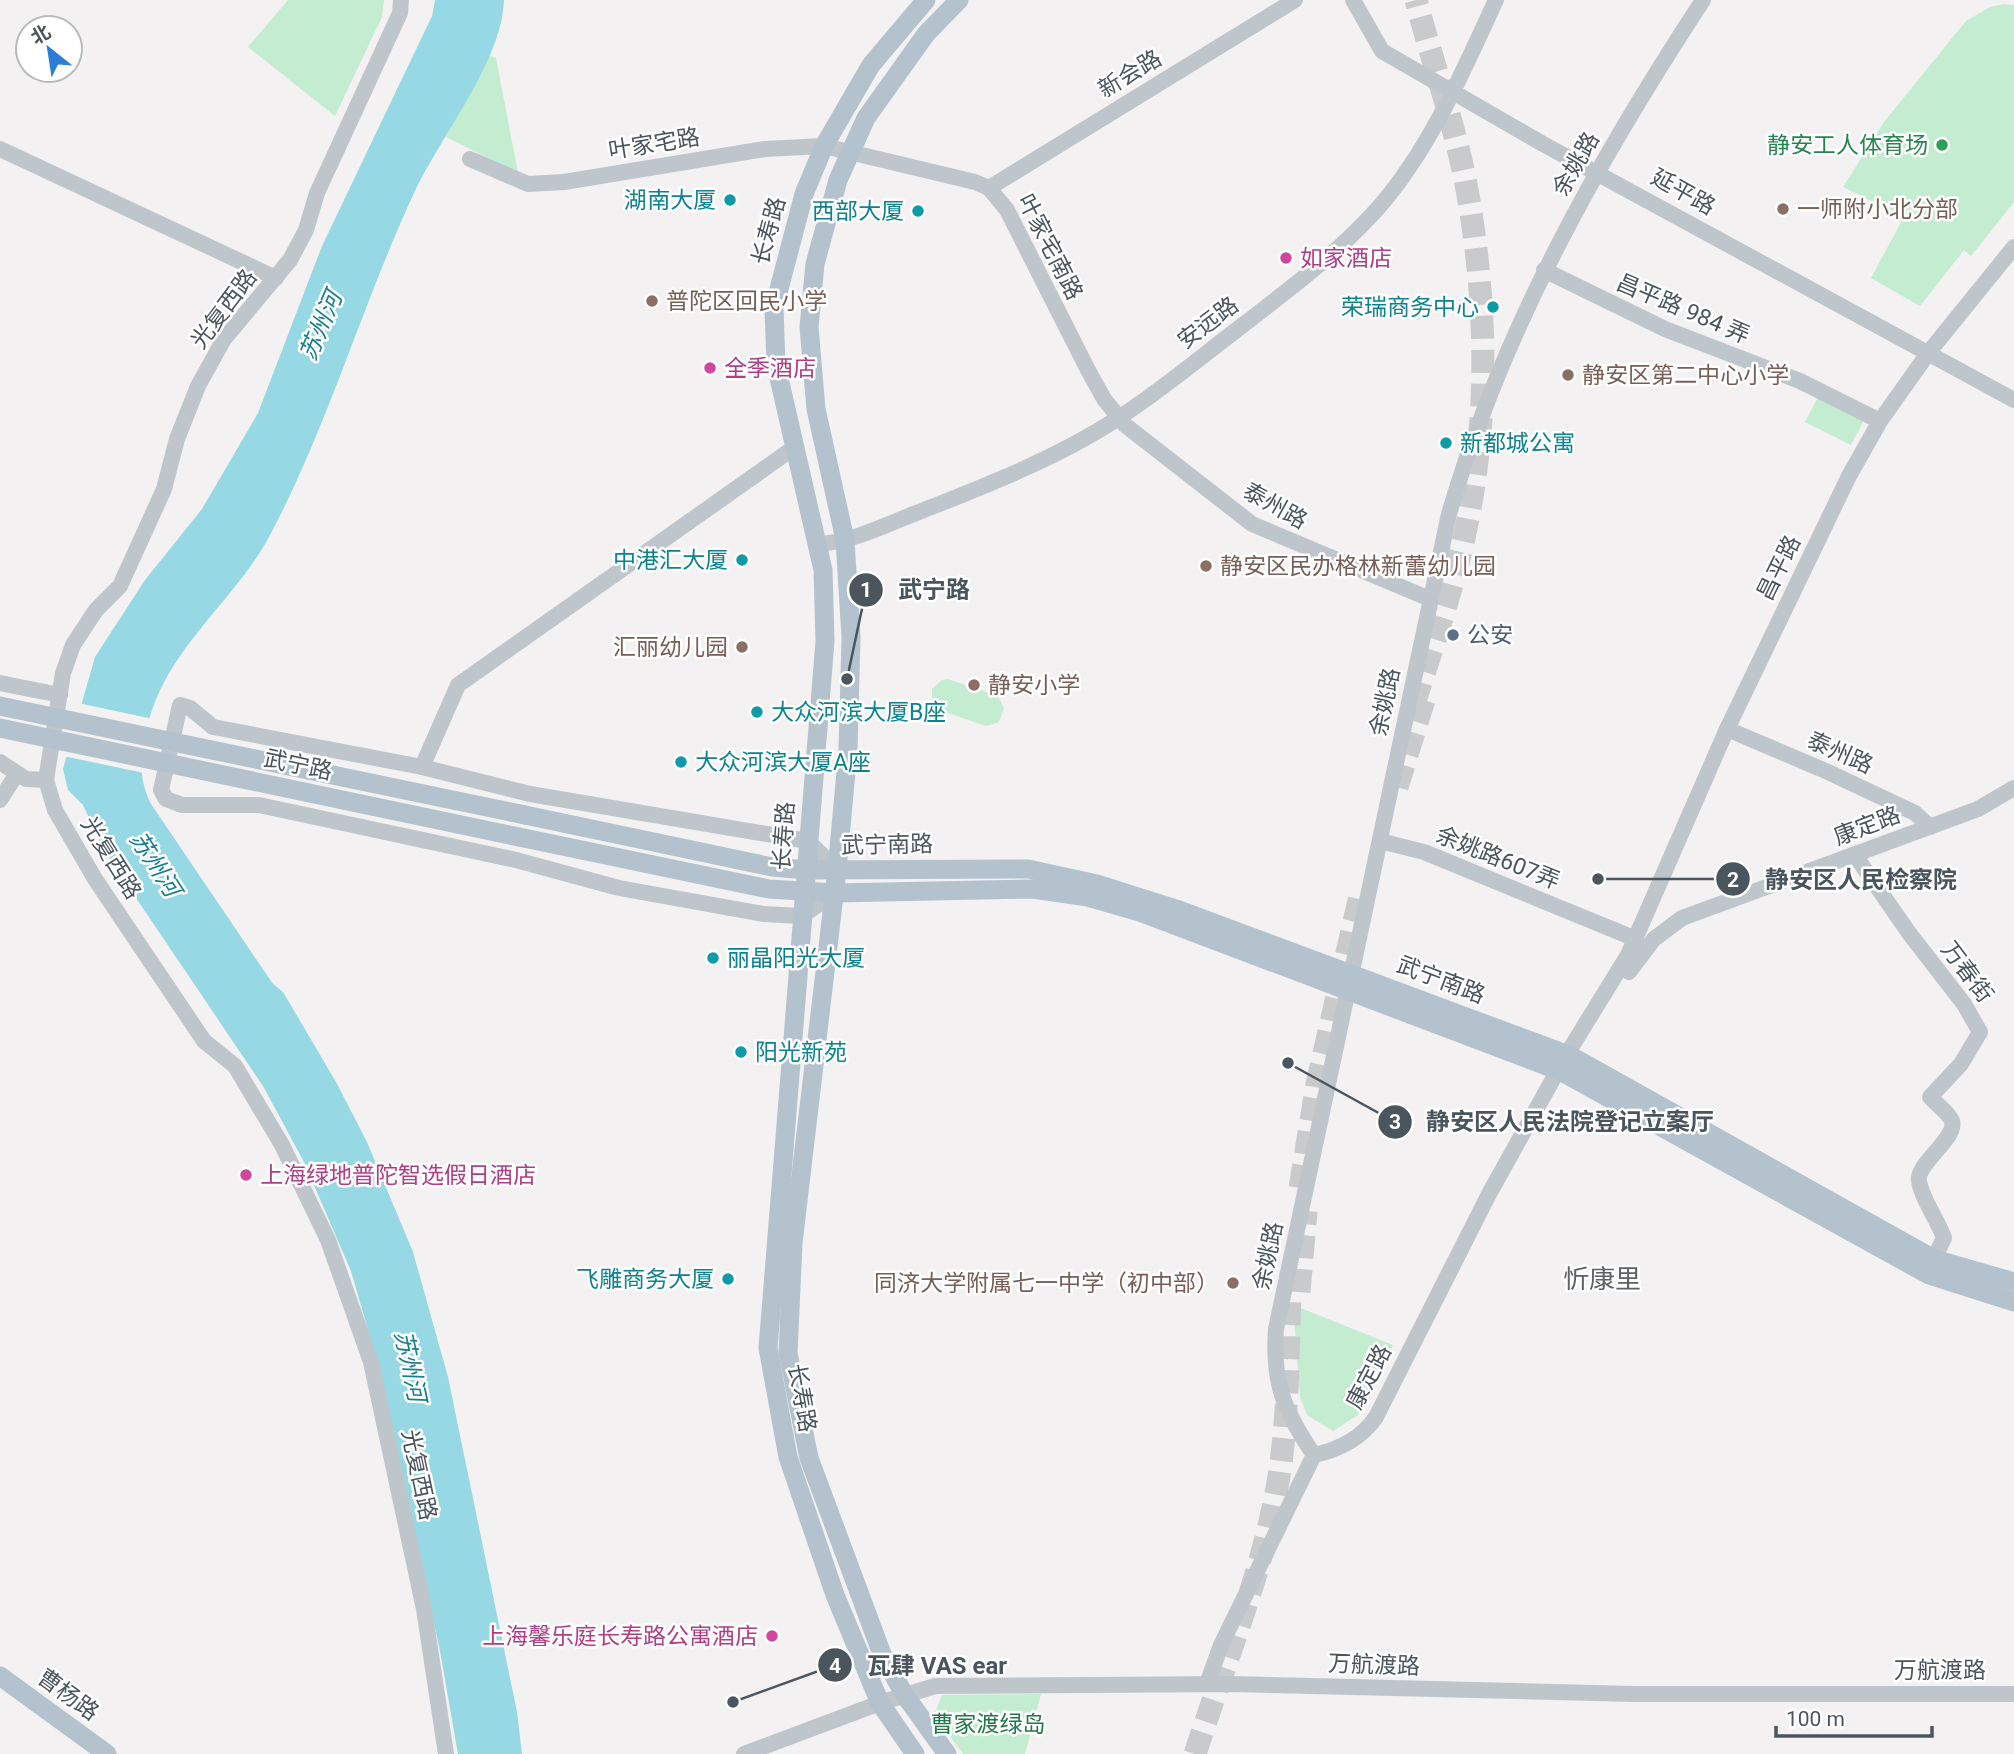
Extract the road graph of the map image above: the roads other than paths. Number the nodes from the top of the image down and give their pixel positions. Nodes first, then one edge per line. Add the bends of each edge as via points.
1 (401, 0) edge
2 (926, 0) edge
3 (959, 0) edge
4 (1295, 0) edge
5 (1353, 0) edge
6 (1496, 0) edge
7 (1703, 0) edge
8 (1452, 92) junction
9 (824, 146) junction
10 (0, 149) edge
11 (850, 150) junction
12 (470, 159) dead end
13 (1597, 171) junction
14 (989, 188) junction
15 (2014, 247) edge
16 (1544, 270) junction
17 (276, 278) junction
18 (1929, 352) junction
19 (2014, 400) edge
20 (1119, 418) junction
21 (1880, 421) junction
22 (794, 447) junction
23 (831, 543) junction
24 (1430, 599) junction
25 (0, 683) edge
26 (60, 695) junction
27 (0, 706) edge
28 (0, 728) edge
29 (1727, 729) junction
30 (0, 762) edge
31 (422, 767) junction
32 (16, 775) junction
33 (46, 779) junction
34 (2014, 788) edge
35 (0, 800) edge
36 (1930, 827) junction
37 (808, 841) junction
38 (1380, 841) junction
39 (1856, 855) junction
40 (807, 870) junction
41 (837, 870) junction
42 (804, 892) junction
43 (835, 893) junction
44 (802, 916) junction
45 (1636, 939) junction
46 (1353, 972) junction
47 (1349, 993) junction
48 (1566, 1060) junction
49 (1934, 1259) junction
50 (2014, 1282) edge
51 (2014, 1302) edge
52 (1314, 1455) junction
53 (0, 1676) edge
54 (1207, 1684) junction
55 (0, 1691) edge
56 (2014, 1693) edge
57 (904, 1694) junction
58 (880, 1703) junction
59 (86, 1754) edge
60 (107, 1754) edge
61 (446, 1754) edge
62 (744, 1754) edge
63 (915, 1754) edge
64 (947, 1754) edge

1 - 17 street, 光复西路 via 400,13 317,193 306,230
2 - 9 main road, 长寿路 via 871,65
3 - 11 main road, 长寿路 via 897,73
4 - 14 street, 新会路
5 - 8 street, 延平路 via 1382,51
6 - 8 street, 安远路
7 - 13 street, 余姚路
8 - 13 street, 延平路
8 - 20 street, 安远路 via 1420,150 1380,206 1336,250
9 - 11 street, 叶家宅路
9 - 12 street, 叶家宅路 via 765,149 528,184
9 - 22 main road, 长寿路 via 804,194 774,308 776,365
10 - 17 street
11 - 14 street, 叶家宅南路
11 - 23 main road, 长寿路 via 815,264 809,327
13 - 16 street, 余姚路
13 - 18 street, 延平路
14 - 20 street, 叶家宅南路 via 1007,210 1088,370
15 - 18 street, 昌平路
16 - 21 street, 昌平路 984 弄 via 1665,329 1800,381
16 - 24 street, 余姚路 via 1458,483
17 - 26 street, 光复西路 via 224,339 198,386 145,534 120,586 96,610 73,645
18 - 19 street, 延平路
18 - 21 street, 昌平路
20 - 23 street, 安远路 via 984,486
20 - 24 street, 泰州路 via 1252,524
21 - 29 street, 昌平路
22 - 23 main road, 长寿路
22 - 31 street via 458,685
23 - 37 main road, 长寿路 via 823,570 825,641
23 - 41 main road, 长寿路 via 851,637 848,750
24 - 38 street, 余姚路
25 - 26 street
26 - 33 street, 光复西路
27 - 40 main road, 武宁路, bridge via 772,867
28 - 42 main road, 武宁路, bridge via 769,889
29 - 36 street, 泰州路 via 1903,807
29 - 45 street, 昌平路
30 - 32 street
31 - 37 street via 530,794
31 - 44 street via 213,727 180,705 161,790 166,799 182,805 258,805 516,860 643,893 763,914
32 - 33 street
32 - 35 street
33 - 61 street, 光复西路 via 55,810 95,879 204,1041 235,1066 290,1160 328,1240 371,1362 424,1609
34 - 36 street, 康定路 via 1978,809
36 - 39 street, 康定路
37 - 40 main road, 长寿路
37 - 41 street
38 - 45 street, 余姚路607弄 via 1424,852
38 - 46 street, 余姚路
39 - 48 street, 康定路 via 1701,909 1670,927 1654,939 1590,1035
39 - 49 street, 万春街 via 1980,1031 1961,1064 1930,1097 1953,1125 1920,1175 1920,1187 1944,1238
40 - 41 main road, 武宁南路
40 - 42 main road, 长寿路
41 - 43 main road, 长寿路
41 - 46 main road, 武宁南路 via 1028,869 1097,884 1176,909
42 - 43 main road, 武宁路
42 - 44 main road, 长寿路
43 - 44 street
43 - 47 main road, 武宁南路 via 1033,889 1088,897 1140,912
43 - 57 main road, 长寿路 via 793,1244 788,1353 809,1458 882,1654
44 - 58 main road, 长寿路 via 768,1348 788,1457 835,1595
45 - 48 street, 康定路
46 - 47 street, 余姚路
46 - 48 main road, 武宁南路
47 - 48 main road, 武宁南路
47 - 52 street, 余姚路 via 1276,1329 1278,1388
48 - 49 main road, 武宁南路
48 - 51 main road, 武宁南路 via 1929,1275
48 - 52 street, 康定路 via 1489,1194 1376,1416 1357,1437
49 - 50 main road, 武宁南路
52 - 54 street via 1221,1645
53 - 60 main road, 曹杨路
54 - 56 street, 万航渡路 via 1634,1694
54 - 57 street, 万航渡路 via 935,1686
55 - 59 main road, 曹杨路
57 - 58 street, 万航渡路
57 - 64 main road, 长寿路
58 - 62 street, 万航渡路
58 - 63 main road, 长寿路

